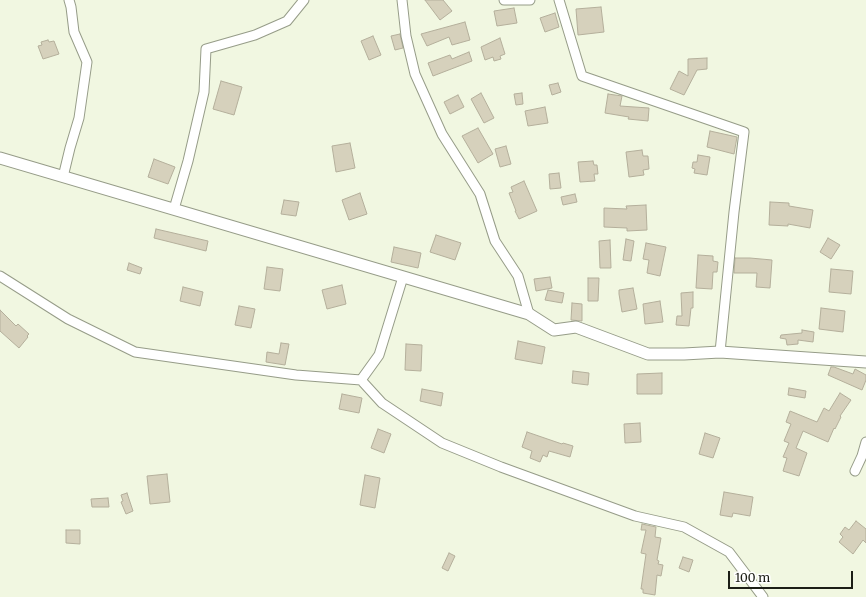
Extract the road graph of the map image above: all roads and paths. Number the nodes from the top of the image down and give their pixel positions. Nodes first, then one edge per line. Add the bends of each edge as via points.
1 (69, 0) edge
2 (304, 0) edge
3 (402, 0) edge
4 (504, 0) edge
5 (530, 0) edge
6 (559, 0) edge
7 (0, 158) edge
8 (63, 177) junction
9 (174, 209) junction
10 (0, 276) edge
11 (403, 276) junction
12 (529, 314) junction
13 (720, 352) junction
14 (866, 362) edge
15 (361, 380) junction
16 (866, 442) edge
17 (855, 471) dead end
18 (763, 597) edge

1 - 8 street via 74,32 87,62 79,118
2 - 9 street via 287,21 255,35 206,49 204,92
3 - 12 street via 406,36 415,74 442,134 480,194 495,241 518,276
4 - 5 street
6 - 13 street via 582,76 744,132
7 - 8 street
8 - 9 street
9 - 11 street
10 - 15 street via 68,319 135,352 296,375
11 - 12 street
11 - 15 street via 379,355
12 - 13 street via 554,330 576,327 648,354
13 - 14 street
15 - 18 street via 382,403 442,443 635,516 684,527 729,552
16 - 17 street

